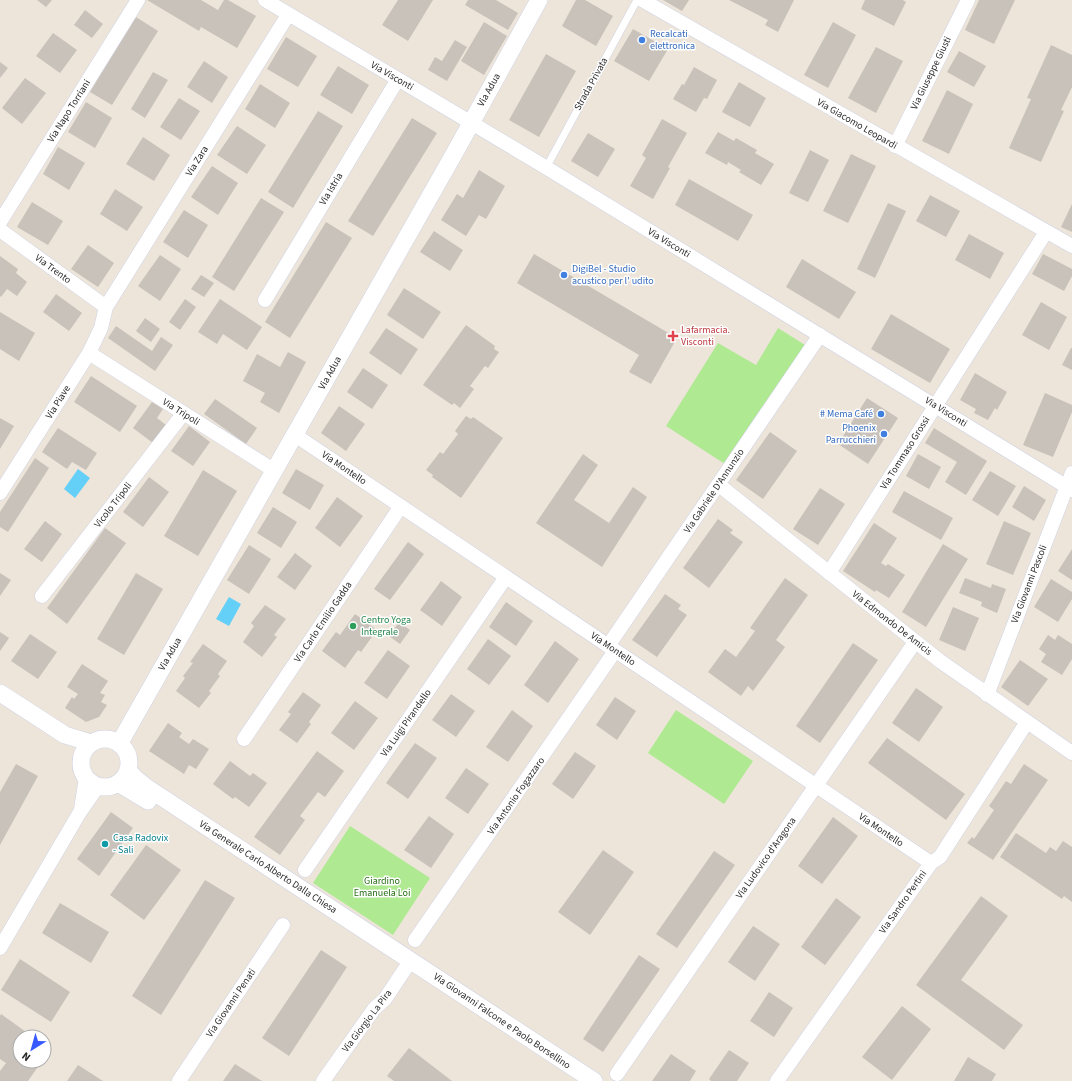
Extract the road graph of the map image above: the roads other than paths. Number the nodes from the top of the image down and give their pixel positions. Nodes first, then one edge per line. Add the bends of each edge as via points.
1 (138, 0) edge
2 (265, 0) edge
3 (539, 0) edge
4 (637, 0) edge
5 (642, 0) edge
6 (968, 0) edge
7 (288, 14) junction
8 (398, 79) junction
9 (472, 123) junction
10 (895, 146) junction
11 (546, 168) junction
12 (0, 222) edge
13 (0, 230) edge
14 (1046, 232) junction
15 (1072, 246) edge
16 (265, 300) dead end
17 (106, 307) junction
18 (820, 335) junction
19 (88, 353) junction
20 (935, 406) junction
21 (184, 414) junction
22 (295, 435) junction
23 (275, 471) junction
24 (1072, 473) edge
25 (719, 485) junction
26 (1069, 488) edge
27 (0, 492) edge
28 (401, 506) junction
29 (829, 573) junction
30 (506, 577) junction
31 (42, 596) dead end
32 (916, 642) junction
33 (612, 648) junction
34 (0, 692) edge
35 (987, 695) junction
36 (0, 700) edge
37 (1027, 722) junction
38 (244, 739) dead end
39 (91, 743) junction
40 (119, 744) junction
41 (1072, 753) edge
42 (81, 757) junction
43 (123, 776) junction
44 (92, 782) junction
45 (816, 786) junction
46 (930, 863) junction
47 (305, 870) dead end
48 (283, 925) dead end
49 (415, 940) dead end
50 (0, 948) edge
51 (408, 965) junction
52 (617, 1074) dead end
53 (180, 1081) edge
54 (323, 1081) edge
55 (574, 1081) edge
56 (594, 1081) edge
57 (777, 1081) edge

1 - 12 street, Via Napo Torriani
2 - 7 street, Via Visconti
3 - 9 street, Via Adua
4 - 11 lane, Strada Privata
5 - 10 street, Via Giacomo Leopardi
6 - 10 street, Via Giuseppe Giusti
7 - 8 street, Via Visconti
7 - 17 street, Via Zara
8 - 9 street, Via Visconti
8 - 16 street, Via Istria
9 - 11 street, Via Visconti
9 - 22 street, Via Adua
10 - 14 street, Via Giacomo Leopardi
11 - 18 street, Via Visconti
13 - 17 street, Via Trento
14 - 15 street, Via Giacomo Leopardi
14 - 20 street, Via Tommaso Grossi
17 - 19 street, Via Piave via 101,328
18 - 20 street, Via Visconti
18 - 25 street, Via Gabriele D'Annunzio
19 - 21 street, Via Tripoli
19 - 27 street, Via Piave
20 - 26 street, Via Visconti
20 - 29 street, Via Tommaso Grossi
21 - 23 street, Via Tripoli
21 - 31 street, Vicolo Tripoli
22 - 23 street, Via Adua
22 - 28 street, Via Montello
23 - 40 street, Via Adua
24 - 26 street, Via Giovanni Pascoli
25 - 29 street, Via Edmondo De Amicis
25 - 33 street, Via Gabriele D'Annunzio
26 - 35 street, Via Giovanni Pascoli
28 - 30 street, Via Montello
28 - 38 street, Via Carlo Emilio Gadda
29 - 32 street, Via Edmondo De Amicis
30 - 33 street, Via Montello
30 - 47 street, Via Luigi Pirandello
32 - 35 street, Via Edmondo De Amicis
32 - 45 street, Via Ludovico d'Aragona
33 - 45 street, Via Montello
33 - 49 street, Via Antonio Fogazzaro
34 - 39 street via 65,735
35 - 37 street, Via Edmondo De Amicis
36 - 42 street via 62,740
37 - 41 street, Via Edmondo De Amicis
37 - 46 street, Via Sandro Pertini via 940,857
39 - 40 street via 104,739
39 - 42 street
40 - 43 street via 128,757
42 - 44 street via 81,766
43 - 44 street via 107,787
43 - 51 street, Via Generale Carlo Alberto Dalla Chiesa via 134,792
44 - 50 street via 80,812
45 - 46 street, Via Montello
45 - 52 street, Via Ludovico d'Aragona
46 - 57 street, Via Sandro Pertini
48 - 53 street, Via Giovanni Penati
51 - 54 street, Via Giorgio La Pira
51 - 55 street, Via Giovanni Falcone e Paolo Borsellino
51 - 56 street, Via Giovanni Falcone e Paolo Borsellino

